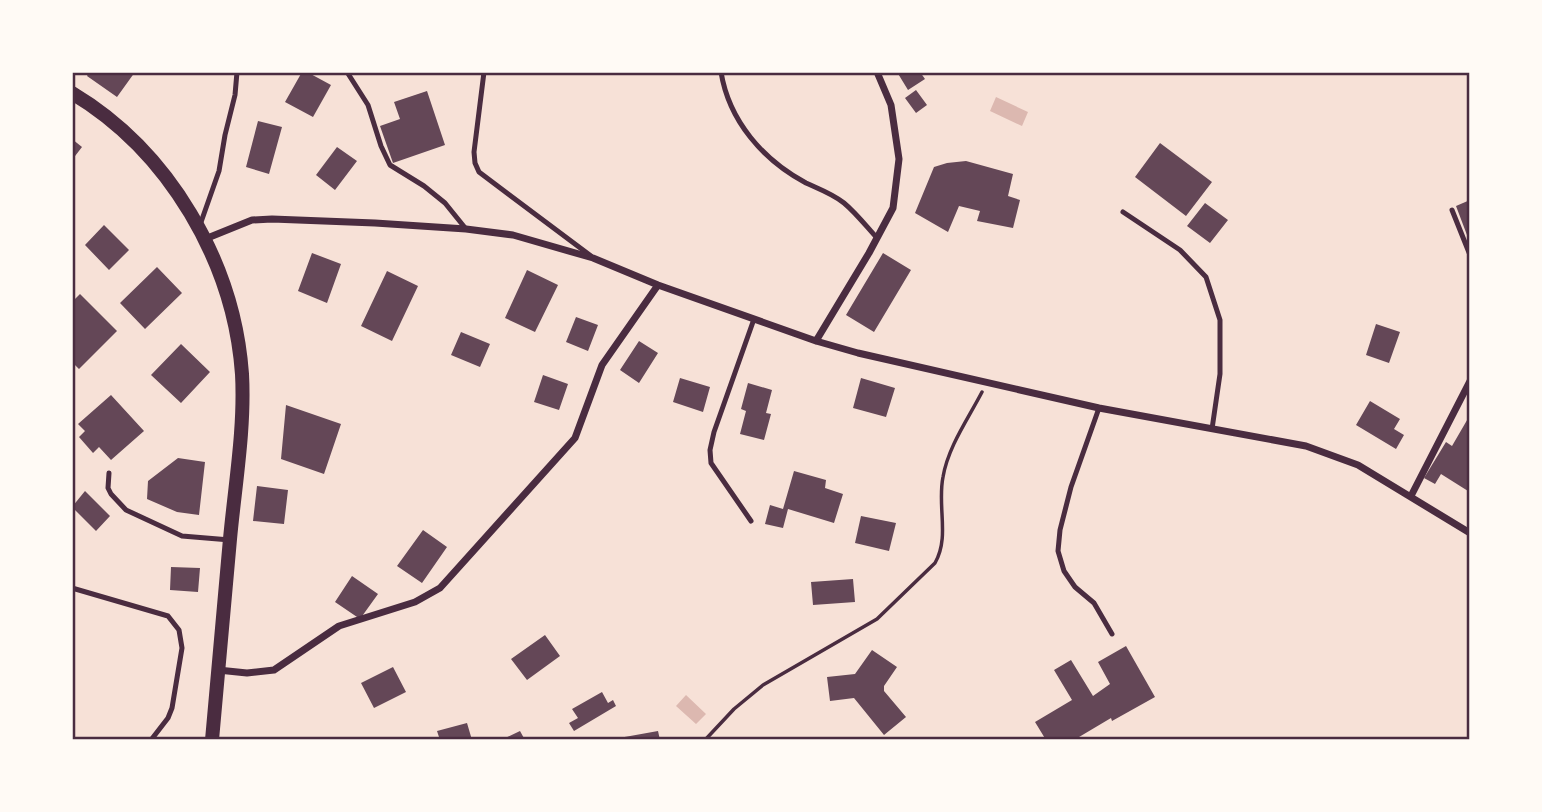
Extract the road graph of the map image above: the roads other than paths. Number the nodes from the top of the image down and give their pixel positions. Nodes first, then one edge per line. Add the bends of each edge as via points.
1 (237, 72) edge
2 (347, 72) edge
3 (484, 72) edge
4 (720, 72) edge
5 (877, 72) edge
6 (72, 93) edge
7 (1452, 209) dead end
8 (1123, 212) dead end
9 (466, 229) junction
10 (202, 233) junction
11 (877, 238) junction
12 (1470, 255) edge
13 (593, 258) junction
14 (659, 285) junction
15 (754, 319) junction
16 (816, 341) junction
17 (1470, 381) edge
18 (1100, 408) junction
19 (1212, 429) junction
20 (109, 473) dead end
21 (1411, 496) junction
22 (751, 520) dead end
23 (1470, 533) edge
24 (230, 540) junction
25 (72, 588) edge
26 (1112, 634) dead end
27 (218, 670) junction
28 (151, 740) edge
29 (212, 740) edge

1 - 10 lane
2 - 9 lane via 368,105 390,165 445,203
3 - 13 lane via 474,152 479,172
4 - 11 lane via 734,112 762,151 783,169 843,202
5 - 11 street via 891,105 900,159 893,208
6 - 10 main road via 135,143 166,178
7 - 12 lane
8 - 19 lane via 1180,250 1206,277 1220,320 1220,374
9 - 10 street via 272,219
9 - 13 street via 513,235
10 - 24 main road via 222,279 242,374
11 - 16 street
13 - 14 street
14 - 15 street
14 - 27 street via 602,365 575,438 440,588 415,602 339,626 274,670
15 - 16 street
15 - 22 lane via 710,450 711,463
16 - 18 street
17 - 21 street
18 - 19 street
18 - 26 lane via 1071,487 1058,551 1064,571 1094,603
19 - 21 street via 1306,446 1358,465
20 - 24 lane via 108,488 126,510 182,536
21 - 23 street
24 - 27 main road
25 - 28 lane via 168,617 179,630 182,648 172,708
27 - 29 main road

